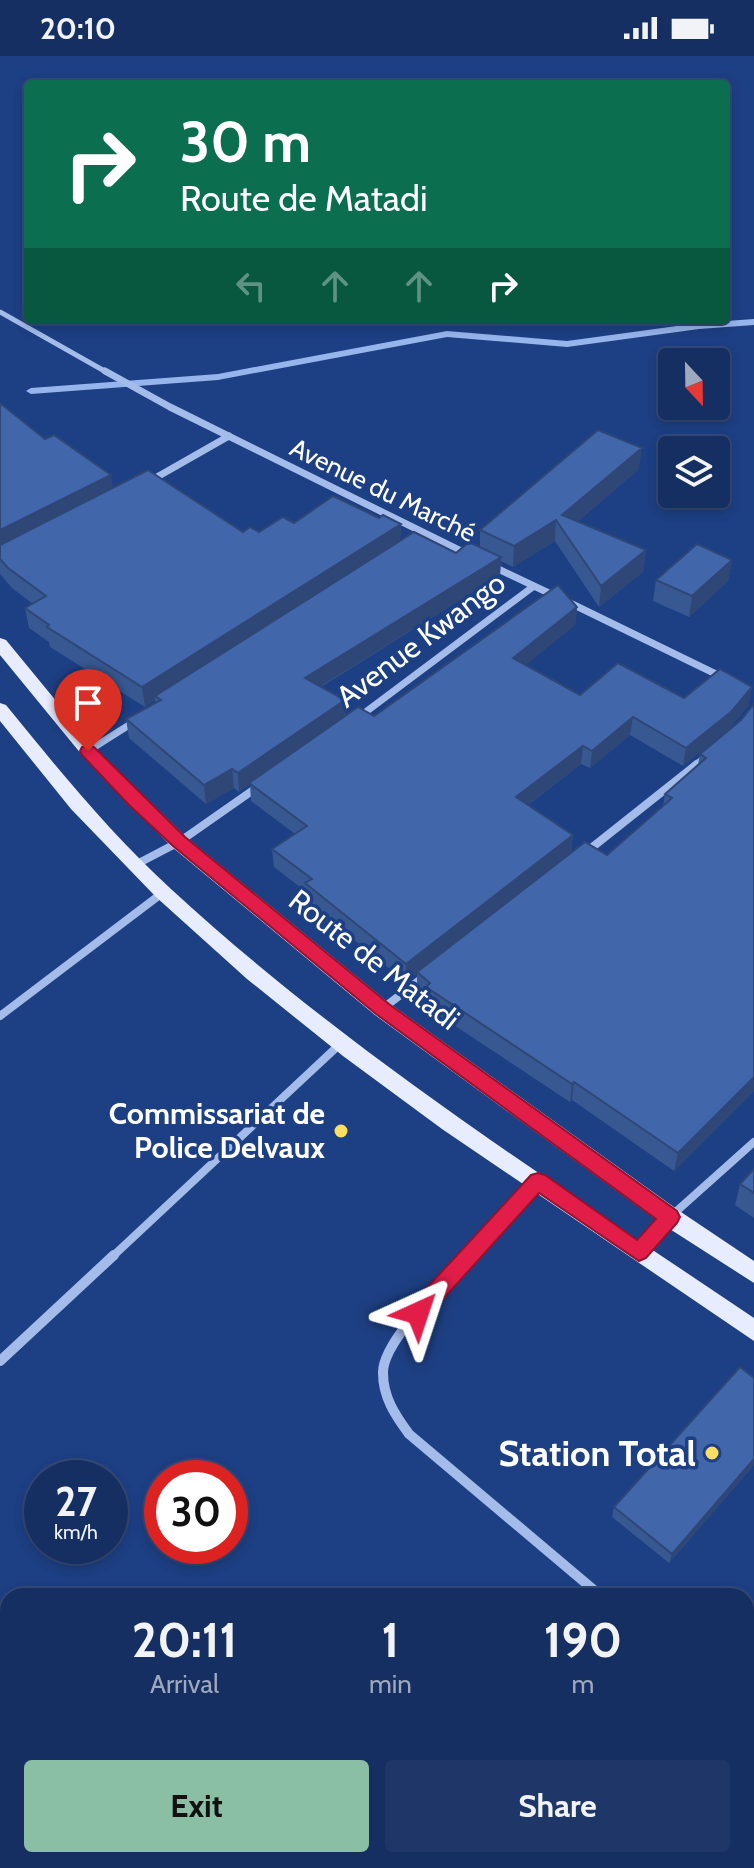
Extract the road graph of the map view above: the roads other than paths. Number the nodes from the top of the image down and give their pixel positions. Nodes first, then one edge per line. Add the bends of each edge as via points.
1 (0, 312) edge
2 (229, 436) junction
3 (146, 484) edge
4 (427, 534) junction
5 (414, 542) edge
6 (534, 586) junction
7 (0, 644) edge
8 (727, 679) edge
9 (0, 709) edge
10 (141, 718) edge
11 (344, 727) edge
12 (88, 751) junction
13 (710, 754) edge
14 (267, 780) edge
15 (179, 842) junction
16 (579, 858) edge
17 (135, 865) junction
18 (161, 894) junction
19 (432, 971) edge
20 (382, 1009) junction
21 (0, 1016) edge
22 (339, 1045) junction
23 (754, 1142) edge
24 (538, 1181) junction
25 (670, 1217) junction
26 (639, 1252) junction
27 (754, 1273) edge
28 (754, 1331) edge
29 (0, 1361) edge
30 (592, 1588) edge

1 - 2 street, Avenue du Marché
2 - 3 street
2 - 4 street, Avenue du Marché
4 - 5 street
4 - 6 street, Avenue du Marché
6 - 8 street, Avenue du Marché
6 - 11 street, Avenue Kwango
7 - 12 main road, Route de Matadi
9 - 17 main road via 38,762
10 - 12 street
12 - 15 main road, Route de Matadi
13 - 16 street
14 - 15 street
15 - 17 street
15 - 20 main road, Route de Matadi
17 - 18 main road
18 - 21 street
18 - 22 main road
19 - 20 street
20 - 25 main road, Route de Matadi
22 - 24 main road
22 - 29 street
23 - 25 street
24 - 26 main road
24 - 30 street via 398,1334 382,1370 390,1408 409,1434
25 - 26 street
25 - 27 main road, Route de Matadi
26 - 28 main road

